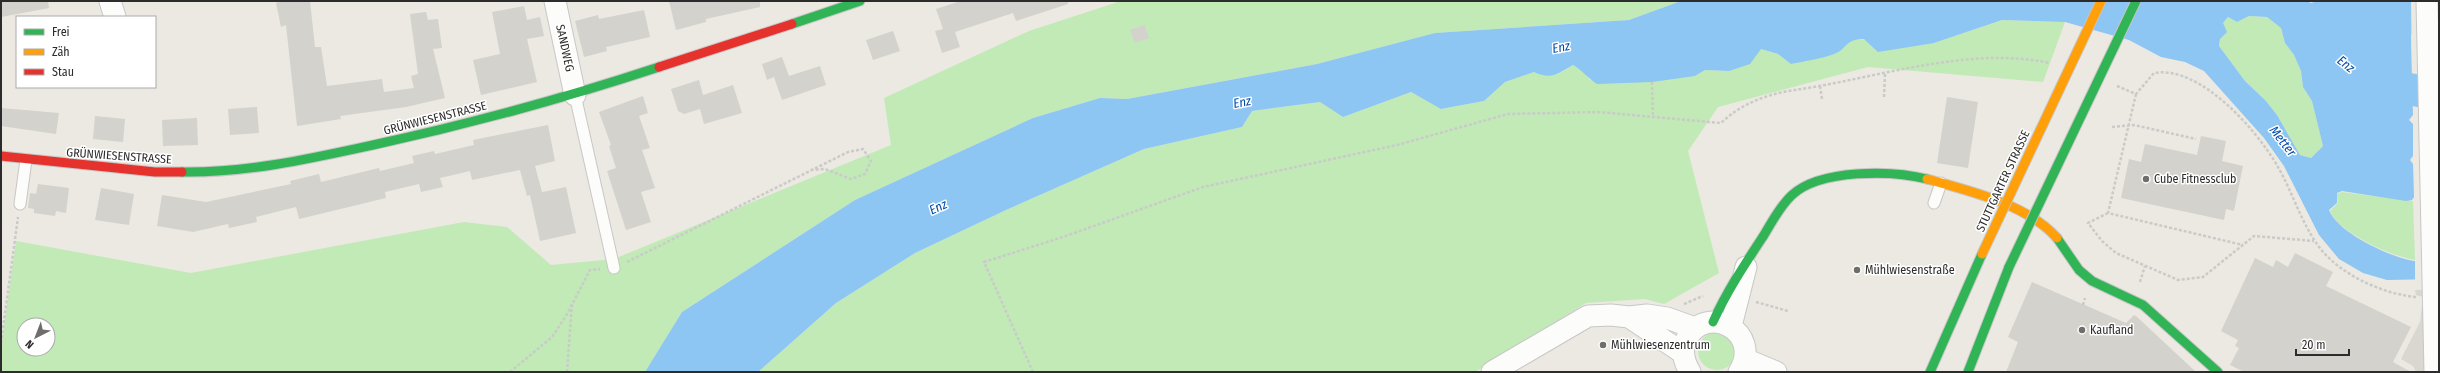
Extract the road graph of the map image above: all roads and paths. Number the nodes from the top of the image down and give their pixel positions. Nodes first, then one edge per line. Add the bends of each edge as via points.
1 (110, 1) edge
2 (555, 1) edge
3 (860, 1) edge
4 (2100, 1) edge
5 (2136, 1) edge
6 (2427, 1) edge
7 (115, 16) edge
8 (2052, 64) dead end
9 (1885, 74) junction
10 (1652, 82) dead end
11 (2112, 84) dead end
12 (1820, 86) junction
13 (2136, 94) junction
14 (575, 95) junction
15 (1884, 97) dead end
16 (1822, 99) dead end
17 (1653, 118) junction
18 (1721, 123) junction
19 (2129, 125) junction
20 (1723, 127) dead end
21 (2112, 127) dead end
22 (2196, 139) dead end
23 (1, 156) edge
24 (26, 160) junction
25 (811, 170) junction
26 (1941, 183) junction
27 (1934, 203) dead end
28 (20, 204) joint
29 (2108, 212) junction
30 (2314, 241) junction
31 (2243, 245) junction
32 (1748, 262) junction
33 (614, 268) junction
34 (2432, 294) junction
35 (1738, 297) junction
36 (573, 302) junction
37 (1788, 311) dead end
38 (1629, 317) junction
39 (1713, 325) junction
40 (1, 343) edge
41 (2437, 343) edge
42 (1683, 352) junction
43 (1742, 366) edge
44 (510, 372) edge
45 (567, 372) edge
46 (1033, 372) edge
47 (1492, 372) edge
48 (1690, 372) edge
49 (1776, 372) edge
50 (1930, 372) edge
51 (1969, 372) edge
52 (2218, 372) edge
53 (2434, 372) edge

1 - 7 street
2 - 14 street, SANDWEG
3 - 14 street, GRÜNWIESENSTRASSE
4 - 50 street, STUTTGARTER STRASSE, bridge
5 - 51 street, bridge via 2009,267
6 - 34 street
8 - 9 path via 2026,58 1972,58
9 - 12 path
9 - 15 path
10 - 17 path
11 - 13 path
12 - 16 path
12 - 18 path via 1772,94 1745,104
13 - 19 path
13 - 30 path via 2154,73 2166,71 2183,75 2204,86 2243,122 2264,146 2278,167
14 - 24 street, GRÜNWIESENSTRASSE via 445,129 332,155 261,168 217,173 155,172
14 - 33 lane
17 - 18 path
17 - 46 path via 1598,112 1508,114 1397,145 1203,187 984,262
18 - 20 path
19 - 21 path
19 - 22 path
19 - 29 path
23 - 24 street, GRÜNWIESENSTRASSE
24 - 28 lane
25 - 25 path via 824,169 852,179 865,174 872,162 864,149 848,152
25 - 33 path
26 - 27 lane
26 - 32 street via 1911,175 1881,172 1856,173 1812,184 1792,195
26 - 52 street via 2008,205 2042,226 2056,237 2078,270 2092,281 2143,305
28 - 40 path
29 - 31 path
29 - 31 path via 2088,223 2102,241 2116,253 2178,280 2203,277
30 - 31 path via 2254,236
30 - 34 path via 2336,264 2356,278 2403,295
32 - 35 street
32 - 39 street via 1726,294
33 - 36 path via 590,270
34 - 41 street
35 - 37 path
35 - 39 street
36 - 44 path via 552,337
36 - 45 path
38 - 39 street via 1647,315
38 - 42 street
38 - 47 street via 1588,316
39 - 42 street via 1689,335
39 - 43 street via 1743,340
41 - 53 street
42 - 48 street
43 - 49 street

